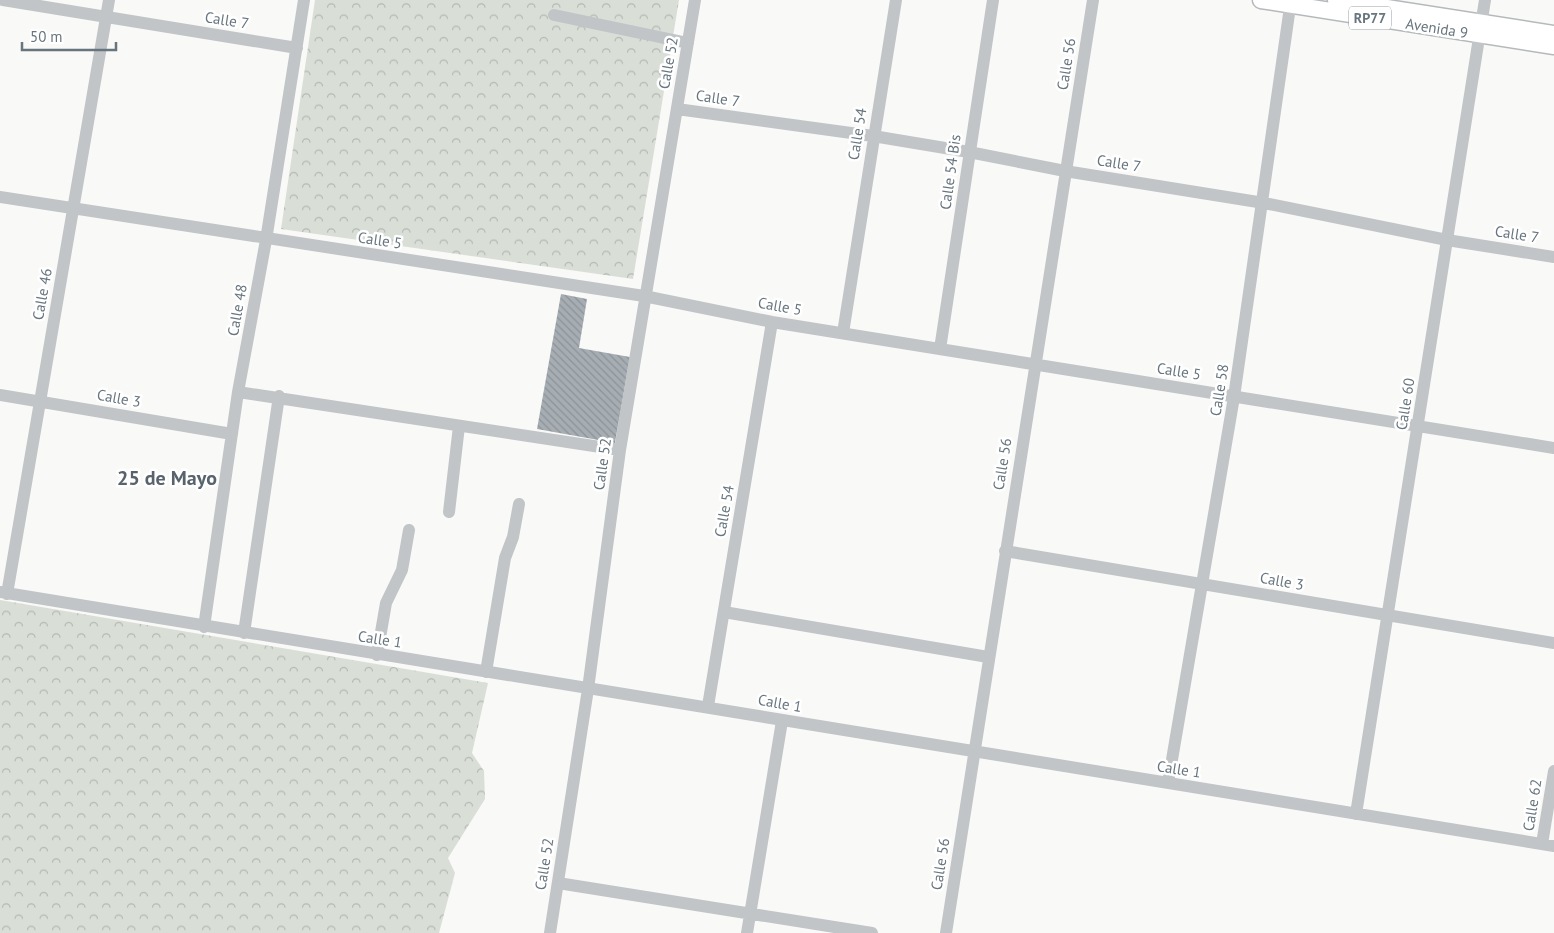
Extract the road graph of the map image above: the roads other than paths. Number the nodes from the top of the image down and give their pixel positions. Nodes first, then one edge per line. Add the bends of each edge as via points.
1 (3, 0) edge
2 (109, 0) edge
3 (304, 0) edge
4 (696, 0) edge
5 (896, 0) edge
6 (992, 0) edge
7 (1092, 0) edge
8 (1261, 0) edge
9 (1336, 0) edge
10 (1485, 0) edge
11 (1290, 2) edge
12 (554, 16) dead end
13 (107, 17) junction
14 (1481, 29) junction
15 (1554, 34) edge
16 (688, 43) junction
17 (1554, 46) edge
18 (296, 48) junction
19 (677, 109) junction
20 (873, 136) junction
21 (969, 152) junction
22 (1065, 171) junction
23 (0, 198) edge
24 (1264, 202) junction
25 (74, 209) junction
26 (266, 240) junction
27 (1447, 240) junction
28 (1554, 256) edge
29 (644, 296) junction
30 (772, 322) junction
31 (843, 333) junction
32 (940, 349) junction
33 (1034, 364) junction
34 (238, 392) junction
35 (0, 395) edge
36 (279, 396) junction
37 (1234, 397) junction
38 (40, 401) junction
39 (459, 426) junction
40 (1418, 426) junction
41 (232, 434) junction
42 (1554, 448) edge
43 (620, 450) junction
44 (519, 504) dead end
45 (449, 512) dead end
46 (409, 530) dead end
47 (1005, 551) junction
48 (1202, 584) junction
49 (4, 593) edge
50 (724, 612) junction
51 (1388, 615) junction
52 (204, 627) junction
53 (244, 633) junction
54 (1554, 643) edge
55 (377, 655) junction
56 (988, 658) junction
57 (486, 672) junction
58 (588, 689) junction
59 (708, 706) junction
60 (782, 721) junction
61 (974, 752) junction
62 (1554, 771) edge
63 (1168, 783) junction
64 (1356, 814) junction
65 (1548, 845) edge
66 (558, 883) junction
67 (750, 914) junction
68 (550, 933) edge
69 (747, 933) edge
70 (872, 933) edge
71 (946, 933) edge

1 - 13 street, Calle 7
2 - 13 street, Calle 46
3 - 18 street, Calle 48
4 - 16 street, Calle 52
5 - 20 street, Calle 54
6 - 21 street, Calle 54 Bis
7 - 22 street, Calle 56
8 - 11 main road, Avenida 9 / RP77
9 - 14 main road, Avenida 9 / RP77
10 - 14 street, Calle 60
11 - 14 main road, Avenida 9 / RP77
11 - 24 street, Calle 58
12 - 16 street
13 - 18 street, Calle 7
13 - 25 street, Calle 46
14 - 15 main road, Avenida 9 / RP77
14 - 17 main road, Avenida 9 / RP77
14 - 27 street, Calle 60
16 - 19 street, Calle 52
18 - 26 street, Calle 48
19 - 20 street, Calle 7
19 - 29 street, Calle 52
20 - 21 street, Calle 7
20 - 31 street, Calle 54
21 - 22 street, Calle 7
21 - 32 street, Calle 54 Bis
22 - 24 street, Calle 7
22 - 33 street, Calle 56
23 - 25 street, Calle 5
24 - 27 street, Calle 7
24 - 37 street, Calle 58
25 - 26 street, Calle 5
25 - 38 street, Calle 46
26 - 29 street, Calle 5
26 - 34 street, Calle 48
27 - 28 street, Calle 7
27 - 40 street, Calle 60
29 - 30 street, Calle 5
29 - 43 street, Calle 52
30 - 31 street, Calle 5
30 - 50 street, Calle 54
31 - 32 street, Calle 5
32 - 33 street, Calle 5
33 - 37 street, Calle 5
33 - 47 street, Calle 56
34 - 36 street
34 - 41 street, Calle 48
35 - 38 street, Calle 3
36 - 39 street
36 - 53 street
37 - 40 street, Calle 5
37 - 48 street, Calle 58
38 - 41 street, Calle 3
38 - 49 street, Calle 46
39 - 43 street
39 - 45 street
40 - 42 street, Calle 5
40 - 51 street, Calle 60
41 - 52 street, Calle 48
43 - 58 street, Calle 52
44 - 57 street via 505,558
46 - 55 street via 402,570 386,603
47 - 48 street, Calle 3
47 - 56 street, Calle 56
48 - 51 street, Calle 3
48 - 63 street, Calle 58
49 - 52 street, Calle 1
50 - 56 street
50 - 59 street, Calle 54
51 - 54 street, Calle 3
51 - 64 street, Calle 60
52 - 53 street, Calle 1
53 - 55 street, Calle 1
55 - 57 street, Calle 1
56 - 61 street, Calle 56
57 - 58 street, Calle 1
58 - 59 street, Calle 1
58 - 66 street, Calle 52
59 - 60 street, Calle 1
60 - 61 street, Calle 1
60 - 67 street
61 - 63 street, Calle 1
61 - 71 street, Calle 56
62 - 65 street, Calle 62
63 - 64 street, Calle 1
64 - 65 street, Calle 1
66 - 67 street
66 - 68 street, Calle 52
67 - 69 street
67 - 70 street

